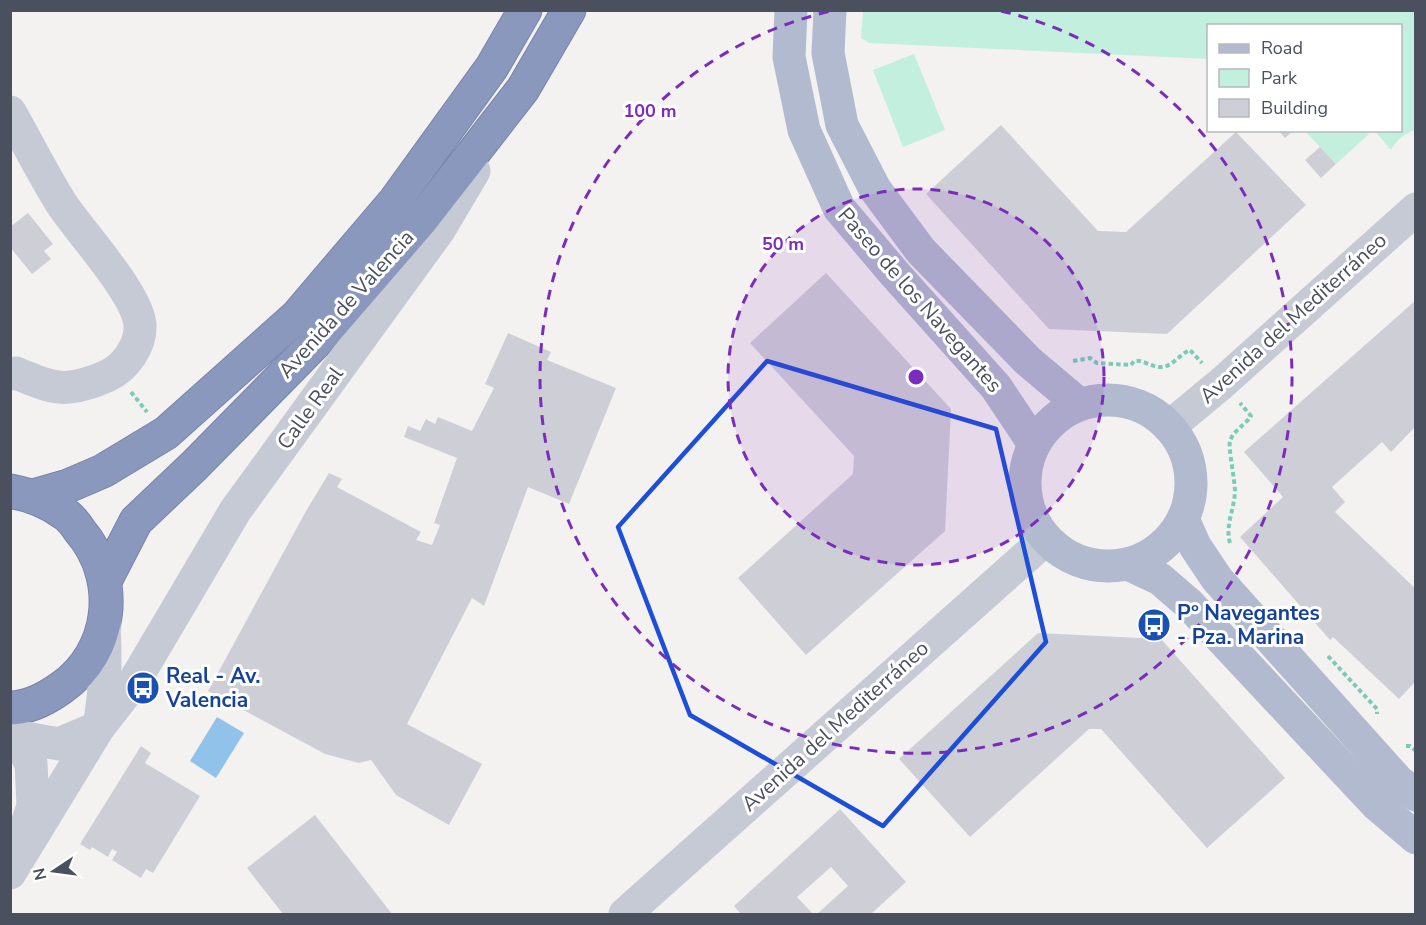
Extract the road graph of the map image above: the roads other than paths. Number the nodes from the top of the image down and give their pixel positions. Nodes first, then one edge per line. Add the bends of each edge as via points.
1 (525, 10) edge
2 (569, 10) edge
3 (790, 10) edge
4 (830, 10) edge
5 (523, 89) junction
6 (10, 112) edge
7 (1416, 209) edge
8 (10, 374) edge
9 (1079, 404) junction
10 (1169, 427) junction
11 (1034, 444) junction
12 (22, 493) edge
13 (1183, 519) junction
14 (1046, 539) junction
15 (1128, 564) junction
16 (105, 581) junction
17 (104, 624) junction
18 (12, 725) edge
19 (99, 727) junction
20 (1416, 795) edge
21 (1416, 838) edge
22 (11, 873) edge
23 (625, 915) edge

1 - 12 highway, Avenida de Valencia via 492,67 395,201 297,316 166,434 103,471 68,486
2 - 5 highway, Avenida de Valencia
3 - 11 main road, Paseo de los Navegantes via 789,57 804,130 839,208 996,387
4 - 9 main road, Paseo de los Navegantes via 828,53 842,124 875,189 921,251 1028,361
5 - 16 highway, Avenida de Valencia via 422,219 315,343 136,522
5 - 19 street, Calle Real via 438,230 236,511 134,681
6 - 8 street via 62,204 131,300 140,325 129,358 114,372 92,382 72,388 50,387
7 - 10 street, Avenida del Mediterráneo
9 - 10 main road via 1103,399 1127,402 1150,411
9 - 11 main road via 1046,427
10 - 13 main road via 1183,448 1190,471 1190,495
11 - 14 main road via 1026,468 1025,493 1032,518
12 - 16 highway via 67,515 92,544
13 - 15 main road via 1169,539 1151,554
13 - 20 main road via 1195,546 1218,579 1398,781
14 - 15 main road via 1064,554 1084,563
14 - 23 street, Avenida del Mediterráneo
15 - 21 main road via 1160,579 1190,604 1377,805
16 - 17 highway
17 - 18 highway via 93,654 73,680
17 - 19 street, Calle Real via 105,694
18 - 19 street, Calle Real via 59,744
18 - 22 street, Calle Real via 31,763 33,806
19 - 22 street, Calle Real

